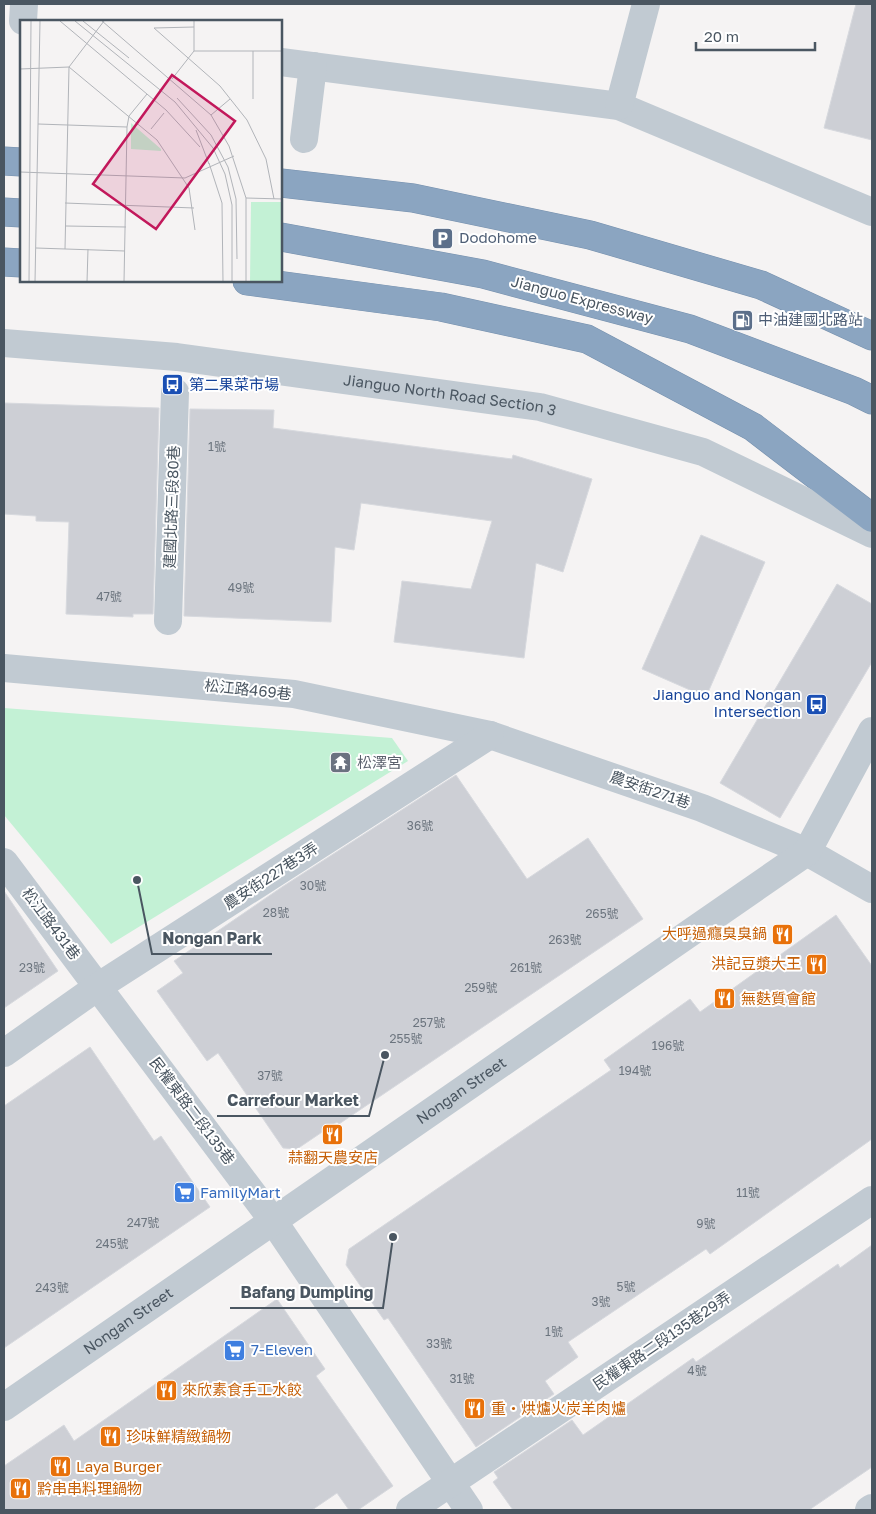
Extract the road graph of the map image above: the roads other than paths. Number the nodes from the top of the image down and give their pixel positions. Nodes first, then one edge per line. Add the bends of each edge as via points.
1 (24, 4) edge
2 (646, 4) edge
3 (23, 20) edge
4 (4, 27) edge
5 (20, 27) edge
6 (282, 62) edge
7 (314, 66) junction
8 (620, 106) junction
9 (304, 139) dead end
10 (4, 161) edge
11 (20, 162) edge
12 (282, 182) edge
13 (4, 212) edge
14 (872, 212) edge
15 (20, 213) edge
16 (282, 237) edge
17 (4, 262) edge
18 (20, 263) edge
19 (254, 282) edge
20 (872, 336) edge
21 (4, 343) edge
22 (176, 392) dead end
23 (872, 400) edge
24 (872, 518) edge
25 (872, 534) edge
26 (168, 621) dead end
27 (4, 668) edge
28 (872, 731) edge
29 (490, 735) junction
30 (807, 852) junction
31 (4, 862) edge
32 (872, 889) edge
33 (99, 986) junction
34 (4, 1053) edge
35 (872, 1200) edge
36 (274, 1222) junction
37 (4, 1407) edge
38 (451, 1483) junction
39 (410, 1510) edge
40 (469, 1510) edge

1 - 3 street
2 - 8 street
4 - 5 street
6 - 7 street
7 - 8 street
7 - 9 street
8 - 14 street
10 - 11 highway
12 - 20 highway via 413,198 590,235 761,285
13 - 15 highway
16 - 23 highway, Jianguo Expressway via 483,274 690,329
17 - 18 highway
19 - 24 highway via 441,307 587,339 753,427
21 - 25 street, Jianguo North Road Section 3 via 177,357 540,407 703,452
22 - 26 street, 建國北路三段80巷
27 - 29 street, 松江路469巷 via 294,694
28 - 30 street, Nongan Street
29 - 30 street, 農安街271巷 via 702,808
29 - 33 street, 農安街227巷3弄
30 - 32 street, 農安街271巷
30 - 36 street, Nongan Street
31 - 33 street, 松江路431巷
33 - 34 street, 農安街227巷3弄
33 - 36 street, 民權東路二段135巷
35 - 38 street, 民權東路二段135巷29弄
36 - 37 street, Nongan Street
36 - 38 street, 民權東路二段135巷
38 - 39 street, 民權東路二段135巷29弄
38 - 40 street, 民權東路二段135巷

